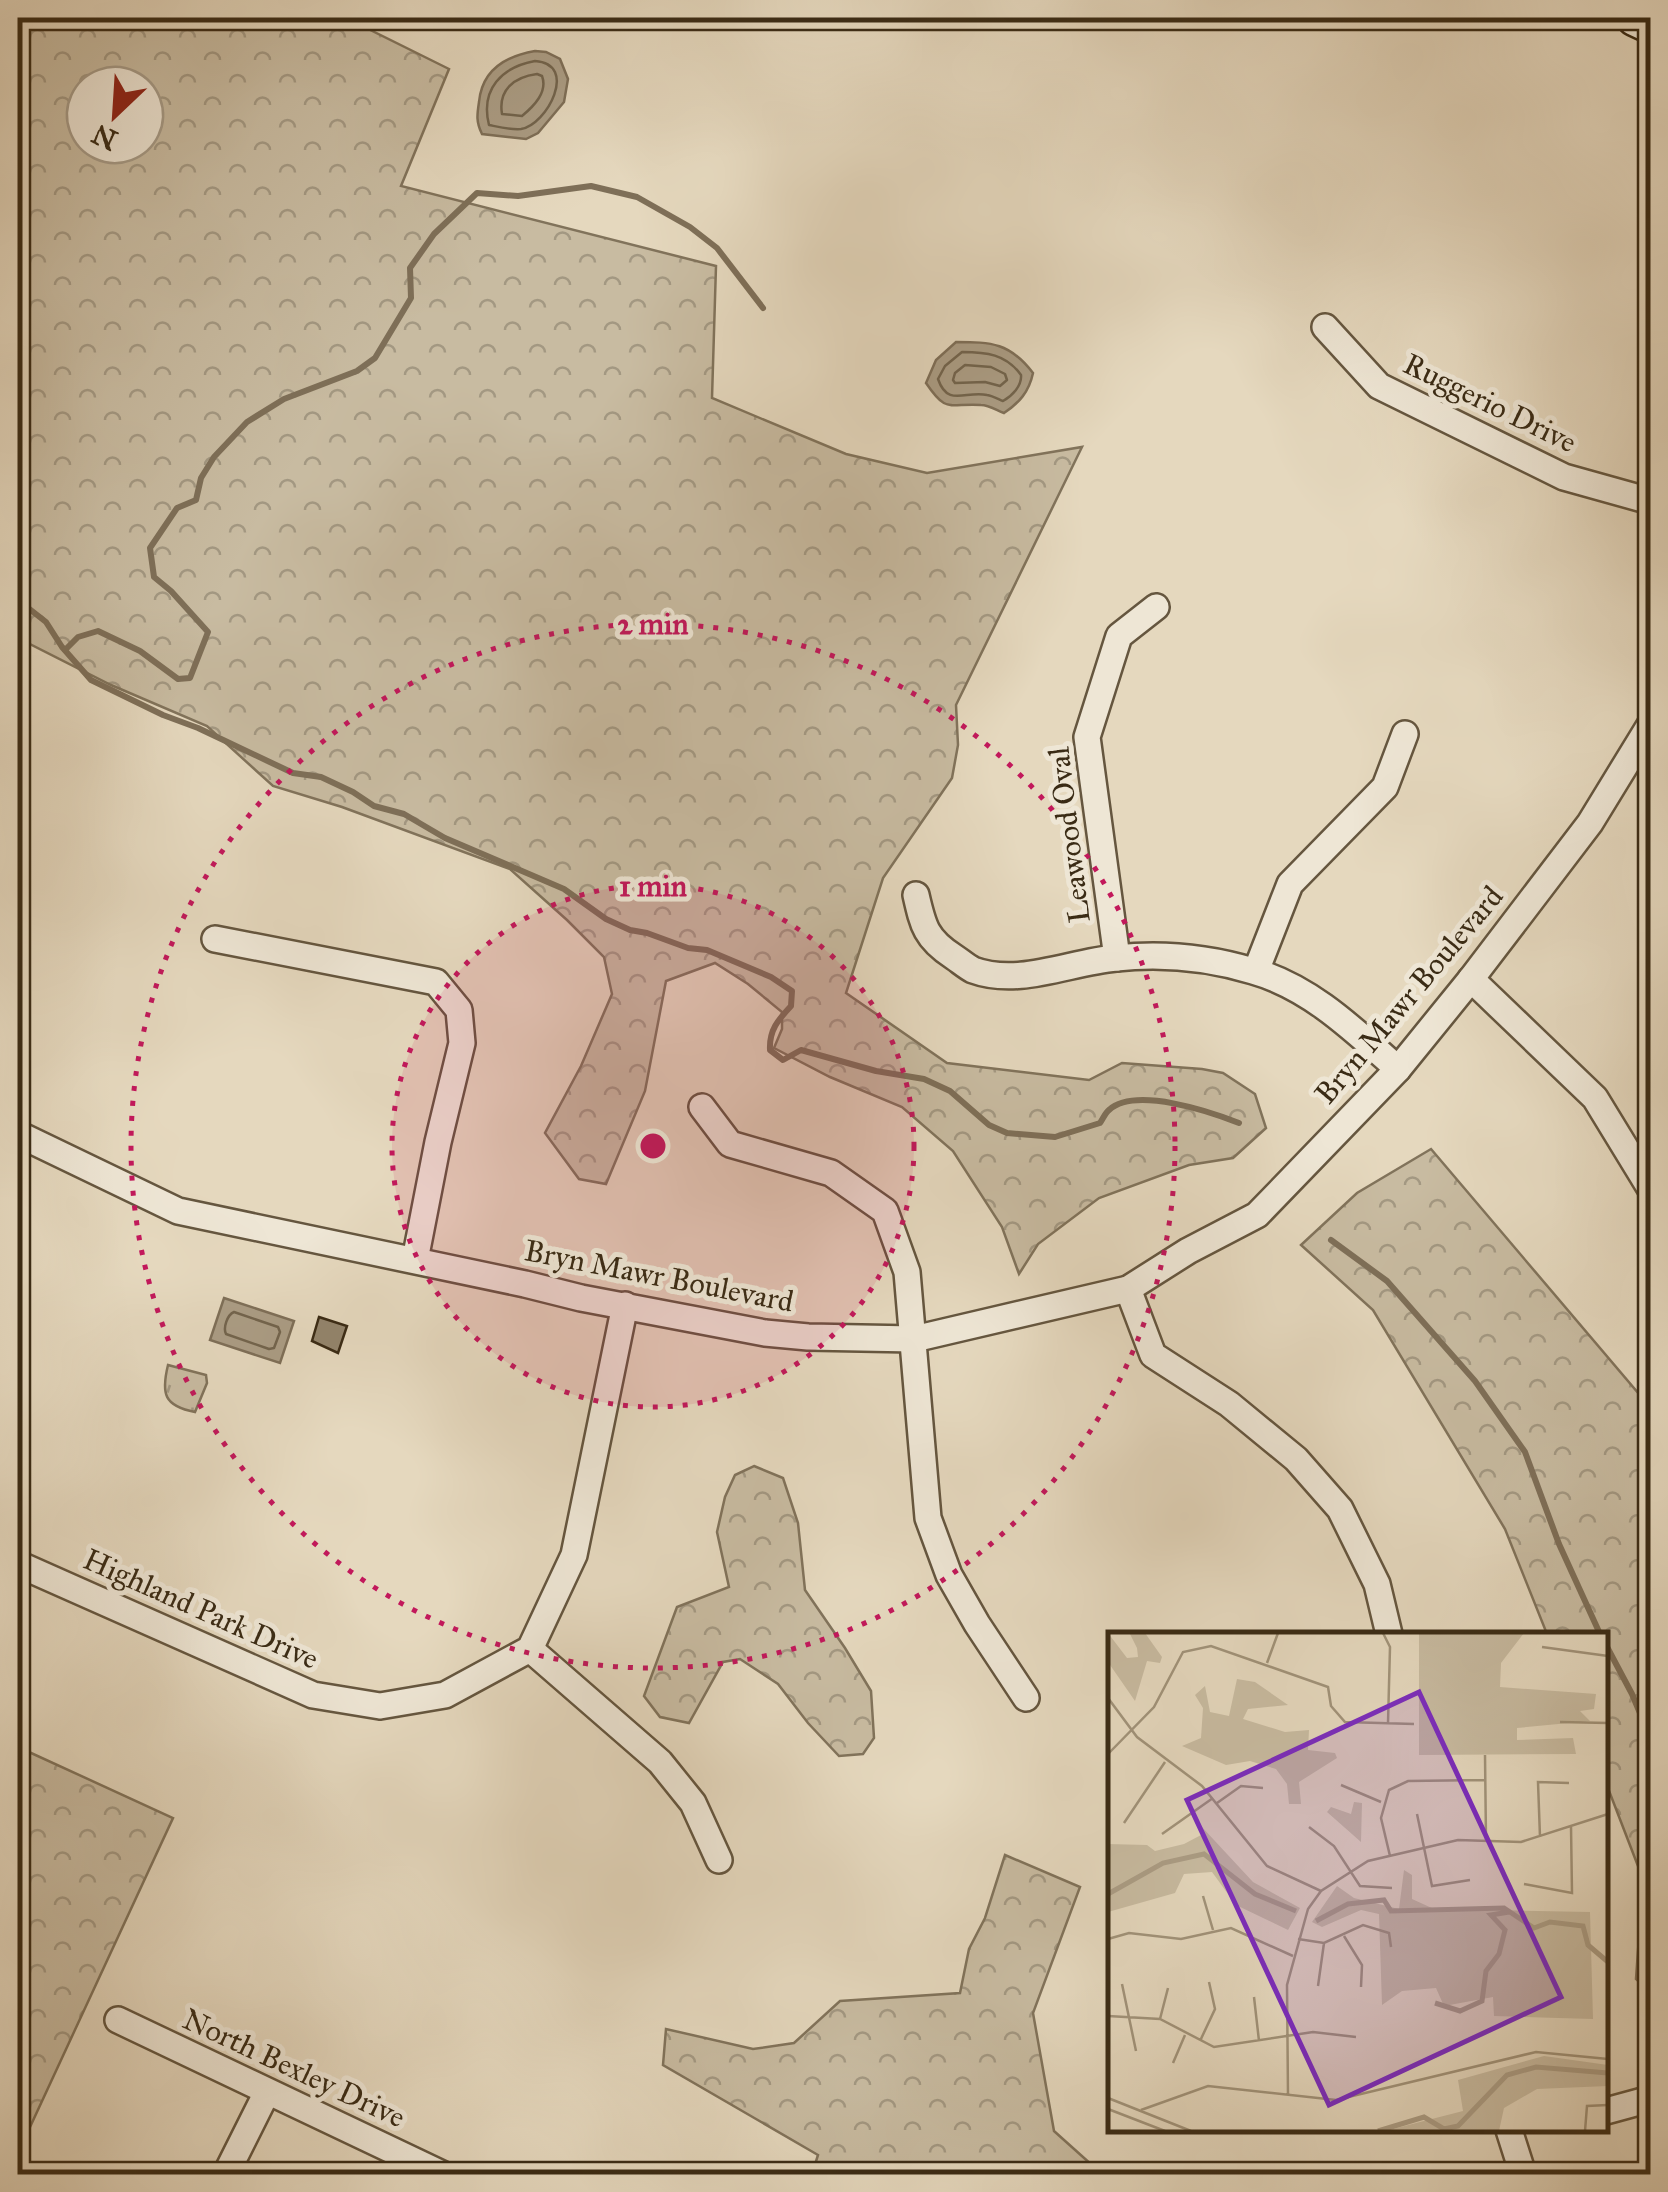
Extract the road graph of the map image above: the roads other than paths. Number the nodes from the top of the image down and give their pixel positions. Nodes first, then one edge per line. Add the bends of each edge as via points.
1 (1634, 18) edge
2 (1650, 25) edge
3 (1325, 327) dead end
4 (1650, 501) edge
5 (1156, 607) dead end
6 (1650, 725) edge
7 (1405, 734) dead end
8 (916, 895) dead end
9 (215, 939) dead end
10 (1117, 958) junction
11 (1256, 971) junction
12 (1471, 979) junction
13 (1398, 1069) junction
14 (702, 1107) dead end
15 (18, 1134) edge
16 (1650, 1188) edge
17 (415, 1260) junction
18 (1128, 1290) junction
19 (625, 1305) junction
20 (914, 1339) junction
21 (18, 1564) edge
22 (1389, 1632) edge
23 (530, 1649) junction
24 (1026, 1698) dead end
25 (719, 1860) dead end
26 (118, 2020) dead end
27 (267, 2092) junction
28 (1650, 2099) edge
29 (1608, 2110) edge
30 (1518, 2132) edge
31 (226, 2174) edge
32 (442, 2174) edge
33 (1522, 2174) edge

1 - 2 street
3 - 4 street, Ruggerio Drive via 1378,386 1564,477
5 - 10 street, Leawood Oval via 1119,636 1087,737
6 - 12 street, Bryn Mawr Boulevard via 1590,823
7 - 11 street via 1384,787 1290,884
8 - 10 street via 922,926 939,948 973,970 1012,976
9 - 17 street via 436,982 459,1010 462,1043
10 - 11 street via 1190,958
11 - 13 street via 1336,1014
12 - 13 street, Bryn Mawr Boulevard
12 - 16 street via 1595,1098
13 - 18 street, Bryn Mawr Boulevard via 1256,1216
14 - 20 street via 730,1144 831,1173 885,1211 907,1272
15 - 17 street, Bryn Mawr Boulevard via 178,1211
17 - 19 street, Bryn Mawr Boulevard
18 - 20 street, Bryn Mawr Boulevard
18 - 22 street via 1153,1355 1229,1404 1296,1459 1340,1509 1377,1584
19 - 20 street, Bryn Mawr Boulevard via 765,1333
19 - 23 street via 574,1555
20 - 24 street via 928,1518 949,1576
21 - 23 street, Highland Park Drive via 313,1695 380,1706 446,1696
23 - 25 street via 660,1762 693,1803
26 - 27 street, North Bexley Drive
27 - 31 street
27 - 32 street, North Bexley Drive
28 - 29 street
30 - 33 street

